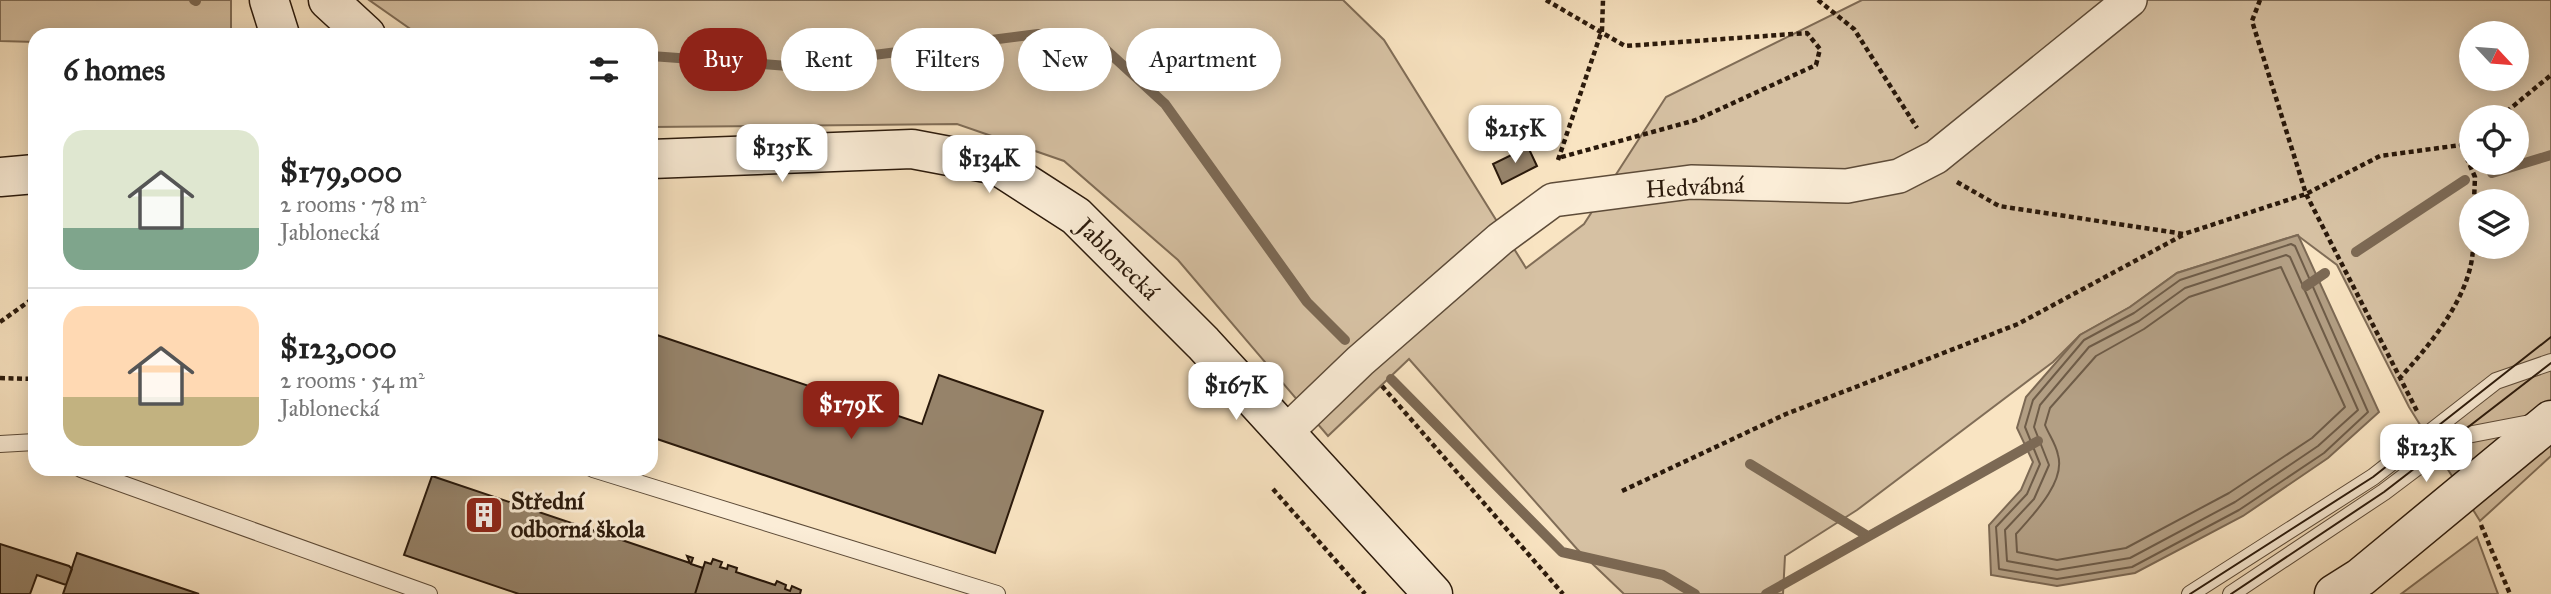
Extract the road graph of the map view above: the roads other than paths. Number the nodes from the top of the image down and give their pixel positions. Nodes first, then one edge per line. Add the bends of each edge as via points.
1 (270, 0) edge
2 (2130, 0) edge
3 (264, 28) edge
4 (278, 28) edge
5 (658, 159) edge
6 (28, 175) edge
7 (0, 177) edge
8 (2551, 362) edge
9 (2551, 419) edge
10 (1286, 432) junction
11 (28, 442) edge
12 (4, 443) edge
13 (28, 451) edge
14 (100, 476) edge
15 (616, 476) edge
16 (429, 594) edge
17 (997, 594) edge
18 (1433, 594) edge
19 (2190, 594) edge
20 (2231, 594) edge
21 (2334, 594) edge

1 - 3 main road
1 - 4 main road
2 - 10 street, Hedvábná via 1936,157 1899,176 1847,186 1691,182 1553,200 1500,239
5 - 10 main road, Jablonecká via 912,149 997,165 1076,216
6 - 7 main road
8 - 19 lane via 2496,381 2373,477
9 - 20 lane via 2457,437 2384,492
9 - 21 main road
10 - 18 main road, Jablonecká
11 - 12 lane
12 - 13 lane
14 - 16 lane
15 - 17 lane

